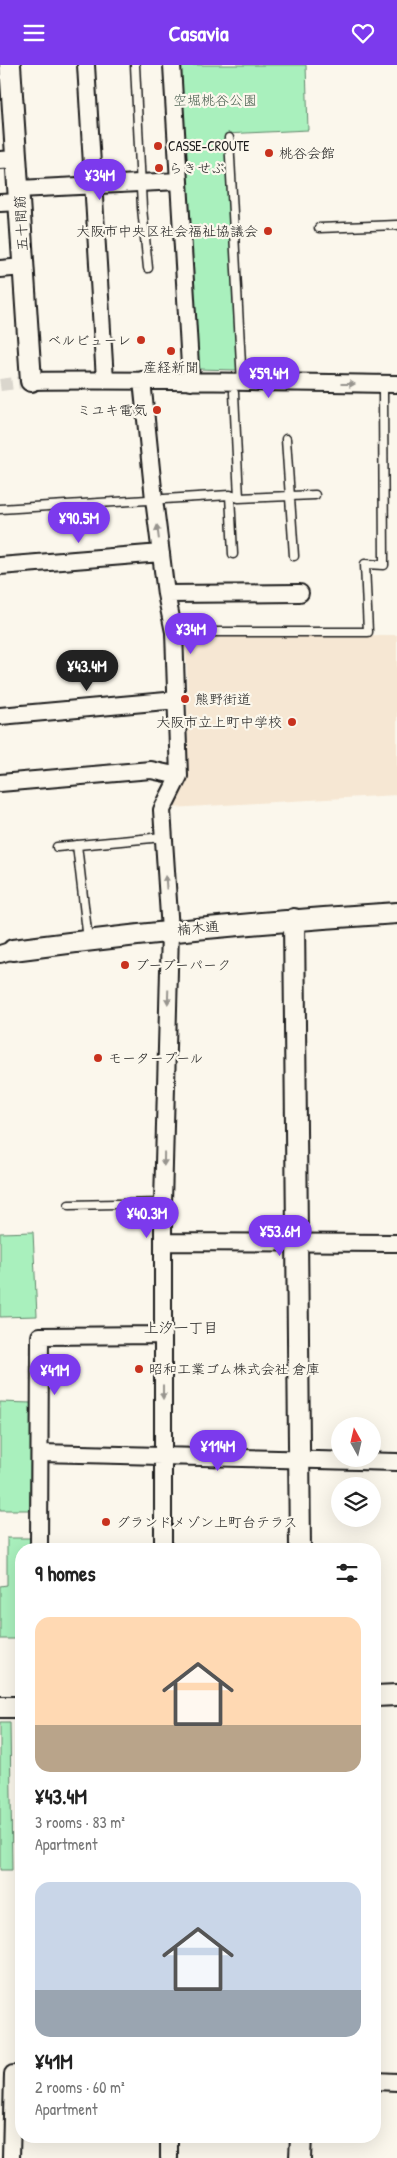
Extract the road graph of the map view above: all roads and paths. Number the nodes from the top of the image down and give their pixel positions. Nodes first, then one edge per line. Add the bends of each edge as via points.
1 (10, 65) edge
2 (86, 65) edge
3 (135, 65) edge
4 (172, 65) edge
5 (230, 138) dead end
6 (9, 159) edge
7 (179, 181) junction
8 (142, 184) junction
9 (94, 185) junction
10 (13, 198) edge
11 (397, 225) edge
12 (319, 228) dead end
13 (24, 267) junction
14 (148, 268) dead end
15 (0, 269) edge
16 (105, 380) junction
17 (142, 380) junction
18 (31, 381) joint
19 (191, 382) junction
20 (397, 384) edge
21 (238, 388) junction
22 (383, 392) dead end
23 (286, 439) dead end
24 (230, 495) junction
25 (315, 495) dead end
26 (289, 496) junction
27 (239, 498) junction
28 (154, 499) junction
29 (0, 509) edge
30 (161, 553) junction
31 (233, 554) dead end
32 (294, 556) dead end
33 (0, 566) edge
34 (300, 593) dead end
35 (166, 594) junction
36 (174, 632) junction
37 (177, 700) junction
38 (0, 715) edge
39 (179, 775) junction
40 (0, 783) edge
41 (163, 837) junction
42 (78, 845) junction
43 (57, 847) dead end
44 (397, 913) edge
45 (294, 919) junction
46 (170, 931) junction
47 (88, 940) junction
48 (4, 951) edge
49 (163, 1203) junction
50 (69, 1205) dead end
51 (297, 1241) junction
52 (163, 1242) junction
53 (397, 1243) edge
54 (163, 1335) junction
55 (40, 1453) junction
56 (163, 1455) junction
57 (299, 1459) junction
58 (397, 1462) edge
59 (39, 1543) edge
60 (163, 1543) edge
61 (300, 1543) edge
62 (397, 1695) edge
63 (381, 1696) edge
64 (0, 1707) edge
65 (15, 1707) edge
66 (11, 2074) edge
67 (381, 2081) edge
68 (397, 2081) edge
69 (169, 2143) edge
70 (301, 2143) edge
71 (12, 2158) edge
72 (169, 2158) edge
73 (300, 2158) edge

1 - 6 street, 五十間筋
2 - 9 street
3 - 8 lane
4 - 7 street
5 - 21 lane
6 - 10 street, 五十間筋
7 - 8 street
7 - 19 street
8 - 9 street
8 - 14 lane
9 - 10 street
9 - 16 street
10 - 13 street, 五十間筋
11 - 12 lane
13 - 15 street
13 - 18 street, 五十間筋
16 - 17 street
16 - 18 street
17 - 19 street
17 - 28 street
19 - 21 street
21 -> 20 street
21 - 27 lane
22 - 36 lane via 384,565 365,564 368,632
23 - 26 lane
24 - 27 lane
24 - 28 lane
24 - 31 lane
25 - 26 lane
26 - 27 lane
26 - 32 lane
28 - 29 lane
30 -> 28 street
30 - 33 street
30 - 35 street
34 - 35 street
35 - 36 street
36 - 37 street
37 - 38 street
37 - 39 street
39 - 40 street via 151,770
39 - 41 street via 162,810
41 - 42 lane
46 -> 41 street
42 - 43 lane
42 - 47 lane
44 - 45 street, 楠木通
45 - 46 street, 楠木通
45 - 51 street
46 - 47 street, 楠木通
46 -> 49 street
47 - 48 street, 楠木通
49 - 50 lane
49 - 52 street
51 - 52 street
51 - 53 street
51 - 57 street
52 - 54 street
54 - 55 street via 40,1336
54 -> 56 street
55 - 56 street
55 - 59 street
56 - 57 street
56 - 60 street
57 - 58 street
57 - 61 street
62 - 63 street
64 - 65 street
66 - 71 street
67 - 68 street
69 - 72 street
70 - 73 street

